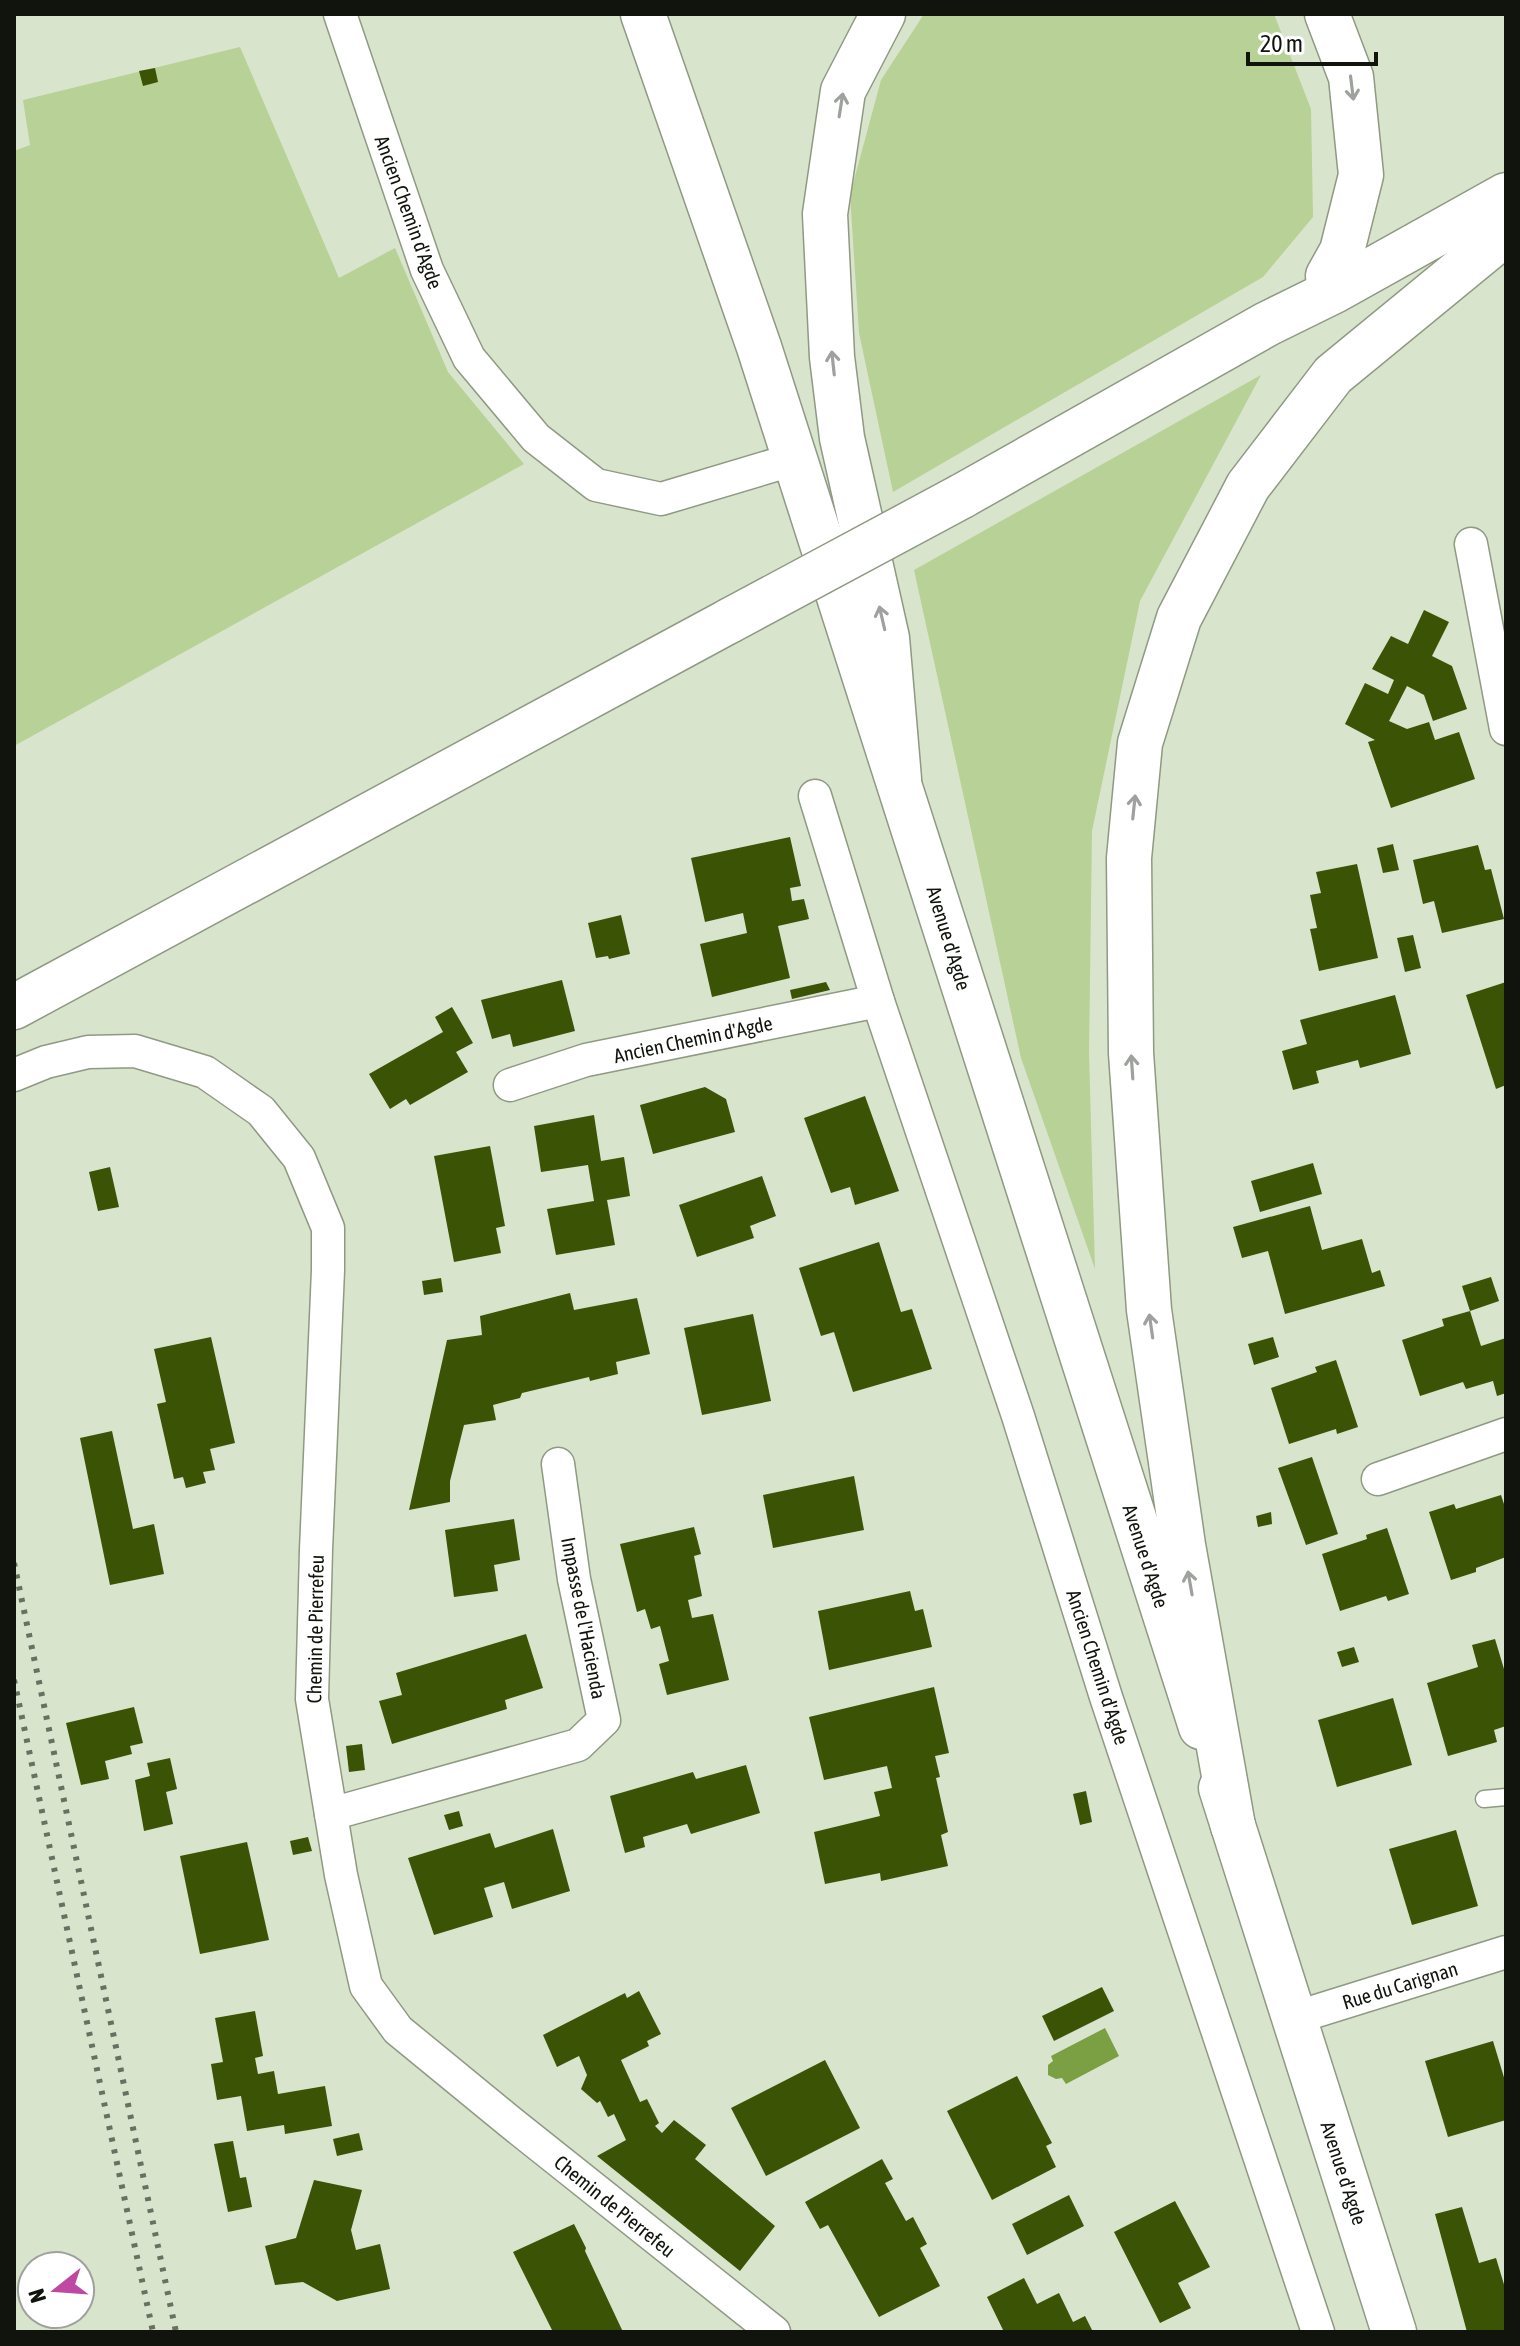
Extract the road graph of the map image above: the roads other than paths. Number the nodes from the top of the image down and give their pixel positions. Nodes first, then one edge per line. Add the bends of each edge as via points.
1 (340, 14) edge
2 (643, 14) edge
3 (883, 14) edge
4 (1327, 14) edge
5 (1506, 169) edge
6 (1506, 195) edge
7 (1506, 233) edge
8 (1328, 276) junction
9 (1267, 324) junction
10 (795, 459) junction
11 (1471, 544) dead end
12 (1506, 729) edge
13 (899, 779) junction
14 (815, 796) dead end
15 (878, 1001) junction
16 (14, 1007) edge
17 (14, 1075) edge
18 (510, 1085) dead end
19 (1506, 1434) edge
20 (558, 1464) dead end
21 (1378, 1479) dead end
22 (1506, 1797) edge
23 (1484, 1799) dead end
24 (331, 1814) junction
25 (1233, 1826) junction
26 (1506, 1952) edge
27 (1294, 2018) junction
28 (774, 2332) edge
29 (1318, 2332) edge
30 (1394, 2332) edge

1 - 10 street, Ancien Chemin d'Agde via 427,270 469,358 536,438 596,485 661,499
2 - 10 main road
13 -> 3 main road via 887,638 840,425 825,214 843,91
4 -> 8 main road via 1351,77 1361,175 1342,251
5 - 8 main road
6 - 9 main road
25 -> 7 main road via 1183,1545 1149,1310 1131,1053 1129,858 1140,743 1179,618 1248,486 1333,375
8 - 9 main road
9 - 16 main road, bridge via 962,496
10 - 13 main road
11 - 12 street
13 - 25 main road, Avenue d'Agde
14 - 15 street, Ancien Chemin d'Agde
15 - 18 street, Ancien Chemin d'Agde via 586,1060
15 - 29 street, Ancien Chemin d'Agde
17 - 24 street, Chemin de Pierrefeu via 88,1052 135,1051 205,1072 261,1111 299,1158 328,1228 312,1699
19 - 21 street
20 - 24 street, Impasse de l'Hacienda via 574,1579 604,1720 578,1745
22 - 23 lane
24 - 28 street, Chemin de Pierrefeu via 366,1986 398,2030
25 - 27 main road, Avenue d'Agde
26 - 27 street, Rue du Carignan
27 - 30 main road, Avenue d'Agde

